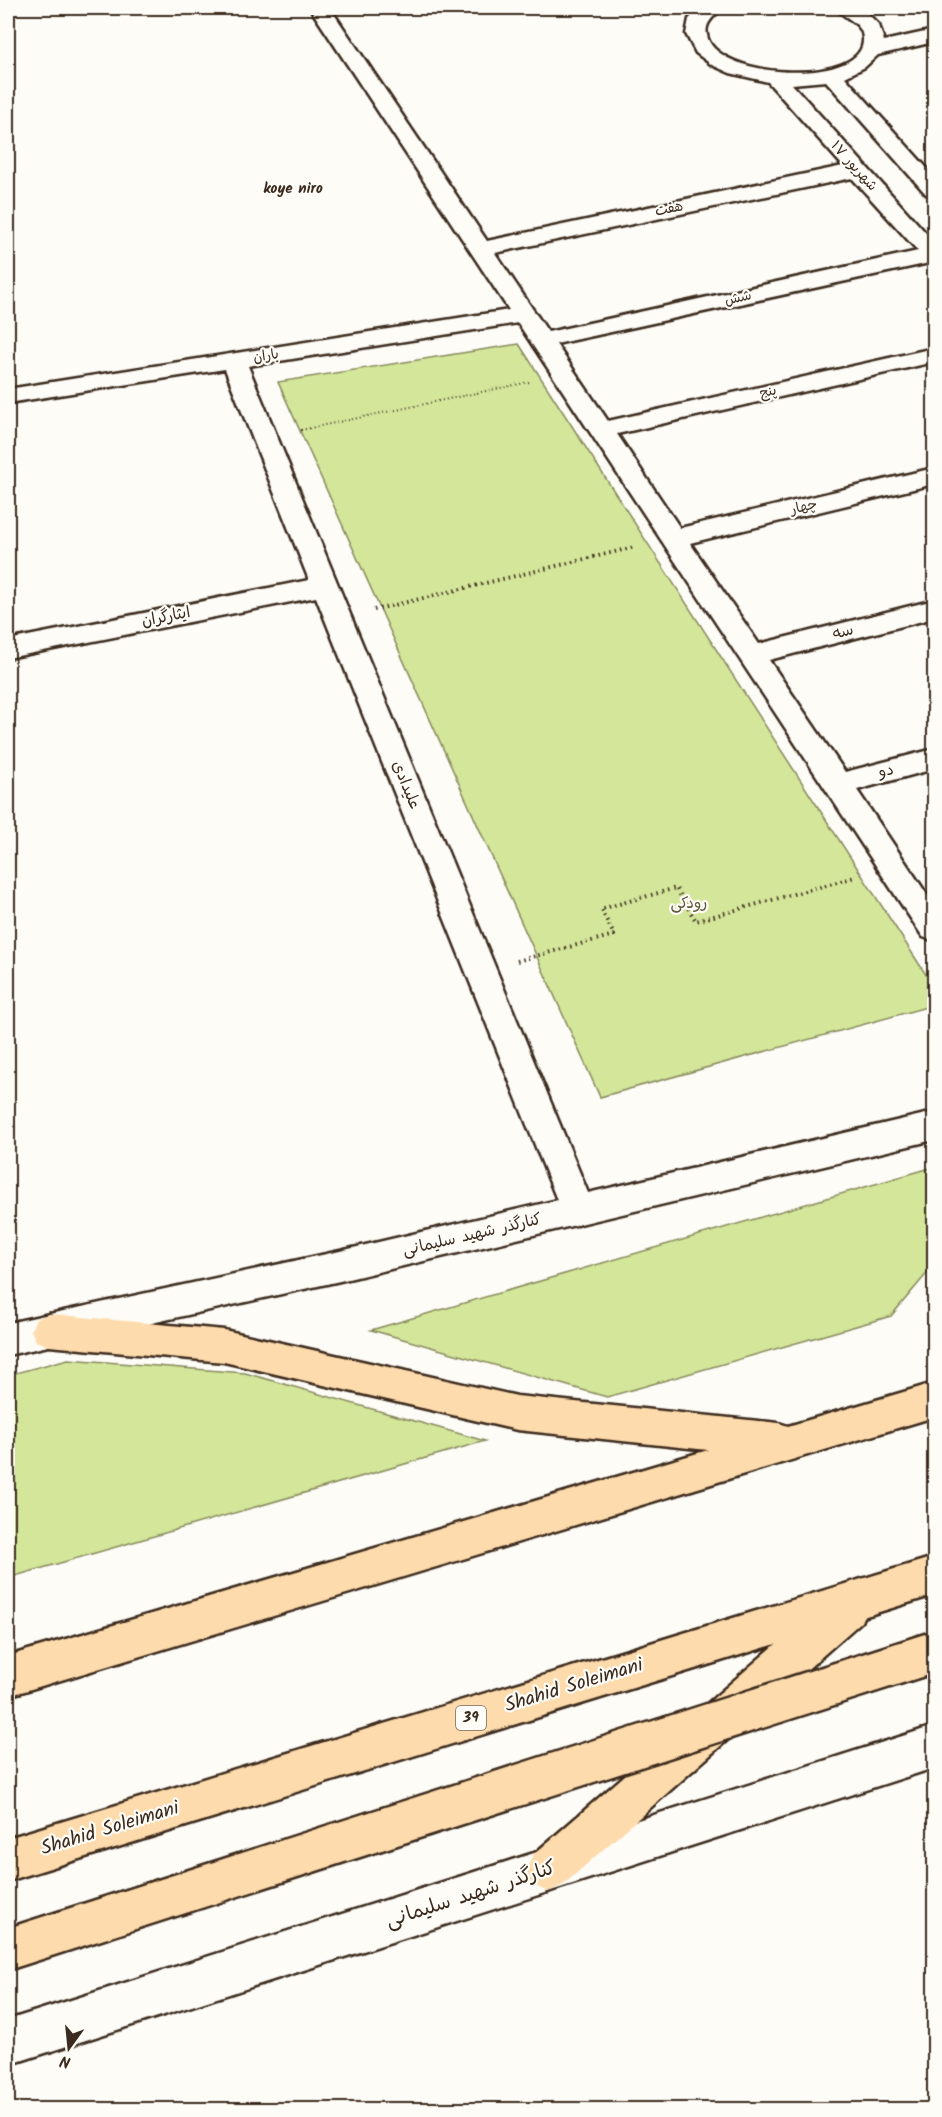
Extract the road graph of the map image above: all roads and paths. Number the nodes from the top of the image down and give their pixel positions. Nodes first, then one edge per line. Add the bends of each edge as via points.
1 (320, 8) edge
2 (847, 8) edge
3 (703, 11) edge
4 (934, 36) edge
5 (872, 50) junction
6 (831, 74) junction
7 (774, 77) junction
8 (934, 159) edge
9 (911, 163) junction
10 (857, 170) junction
11 (934, 189) edge
12 (481, 249) junction
13 (934, 255) edge
14 (525, 315) junction
15 (542, 340) junction
16 (934, 355) edge
17 (234, 361) junction
18 (565, 375) junction
19 (8, 396) edge
20 (602, 430) junction
21 (265, 437) junction
22 (934, 476) edge
23 (674, 538) junction
24 (325, 586) junction
25 (934, 609) edge
26 (338, 618) junction
27 (8, 649) edge
28 (752, 655) junction
29 (934, 759) edge
30 (838, 784) junction
31 (893, 867) junction
32 (934, 929) edge
33 (480, 971) junction
34 (934, 1126) edge
35 (578, 1210) junction
36 (49, 1330) junction
37 (8, 1339) edge
38 (934, 1400) edge
39 (796, 1442) junction
40 (934, 1576) edge
41 (856, 1600) junction
42 (934, 1652) edge
43 (8, 1676) edge
44 (934, 1747) edge
45 (8, 1860) edge
46 (548, 1870) junction
47 (8, 1949) edge
48 (8, 2043) edge

1 - 12 street
2 - 5 street via 868,23 874,37
3 - 7 street via 696,34 703,49 746,72
4 - 5 street
5 - 6 street via 859,63
6 - 7 street
6 - 9 street
7 - 10 street, ۱۷ شهریور
8 - 9 street
9 - 11 street
10 - 12 street, هفت
10 - 13 street, ۱۷ شهریور
12 - 14 street
13 - 15 street, شش
14 - 15 street
14 - 17 street, باران
15 - 18 street
16 - 20 street, پنج
17 - 19 street, باران
17 - 21 street, علیدادی
18 - 20 street
18 - 21 path
20 - 23 street
21 - 24 street, علیدادی
22 - 23 street, چهار
23 - 26 path
23 - 28 street
24 - 26 street, علیدادی
24 - 27 street, ایثارگران
25 - 28 street, سه
26 - 33 street, علیدادی
28 - 30 street
29 - 30 street, دو
30 - 31 street
31 - 32 street
31 - 33 path via 696,921 676,888 601,909 614,934
33 - 35 street, علیدادی
34 - 35 street, کنارگذر شهید سلیمانی
35 - 36 street, کنارگذر شهید سلیمانی
36 - 37 street, کنارگذر شهید سلیمانی
36 - 39 highway via 224,1346 517,1413
38 - 39 highway
39 - 43 highway
40 - 41 highway, Shahid Soleimani / 39
41 - 45 highway, Shahid Soleimani / 39
41 - 46 highway
42 - 47 highway, bridge
44 - 46 street, کنارگذر شهید سلیمانی
46 - 48 street, کنارگذر شهید سلیمانی

